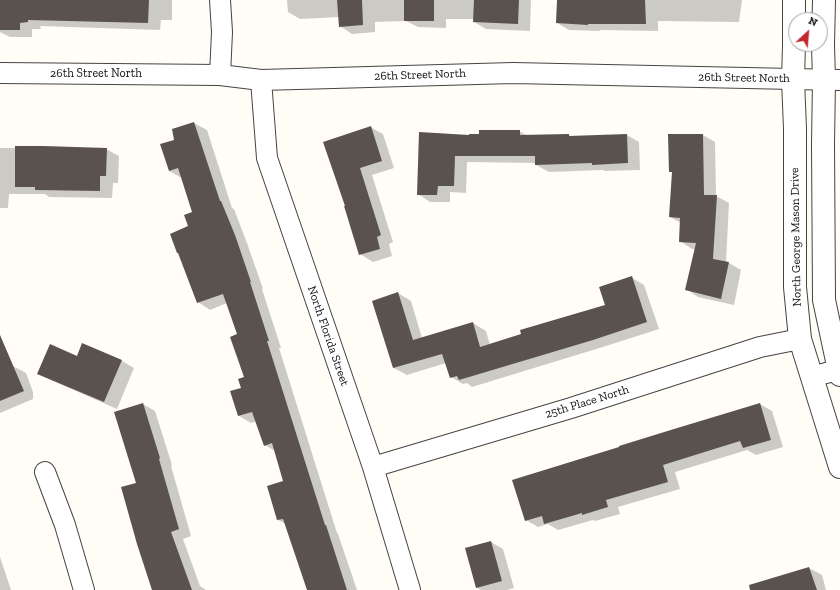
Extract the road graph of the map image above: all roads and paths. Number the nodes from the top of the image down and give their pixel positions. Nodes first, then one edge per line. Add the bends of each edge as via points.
1 (220, 0) edge
2 (794, 0) edge
3 (824, 0) edge
4 (0, 73) edge
5 (220, 74) junction
6 (261, 80) junction
7 (793, 80) junction
8 (832, 80) edge
9 (800, 339) junction
10 (839, 371) edge
11 (812, 377) junction
12 (373, 467) junction
13 (840, 467) edge
14 (45, 472) dead end
15 (404, 570) junction
16 (84, 590) edge
17 (410, 590) edge
18 (421, 590) edge

1 - 5 street
2 - 7 street, North George Mason Drive
3 - 8 street via 823,45
4 - 5 street, 26th Street North
5 - 6 street, 26th Street North
6 - 7 street, 26th Street North via 513,73
6 - 12 street, North Florida Street via 267,158
7 - 8 street, 26th Street North
7 - 9 street, North George Mason Drive via 795,287
8 - 10 street via 823,144 824,300
9 - 11 street, North George Mason Drive
9 - 12 street, 25th Place North via 760,346 571,408
10 - 11 street
11 - 13 street, North George Mason Drive
12 - 15 street, North Florida Street
14 - 16 street via 65,525
15 - 17 street, North Florida Street
15 - 18 street

